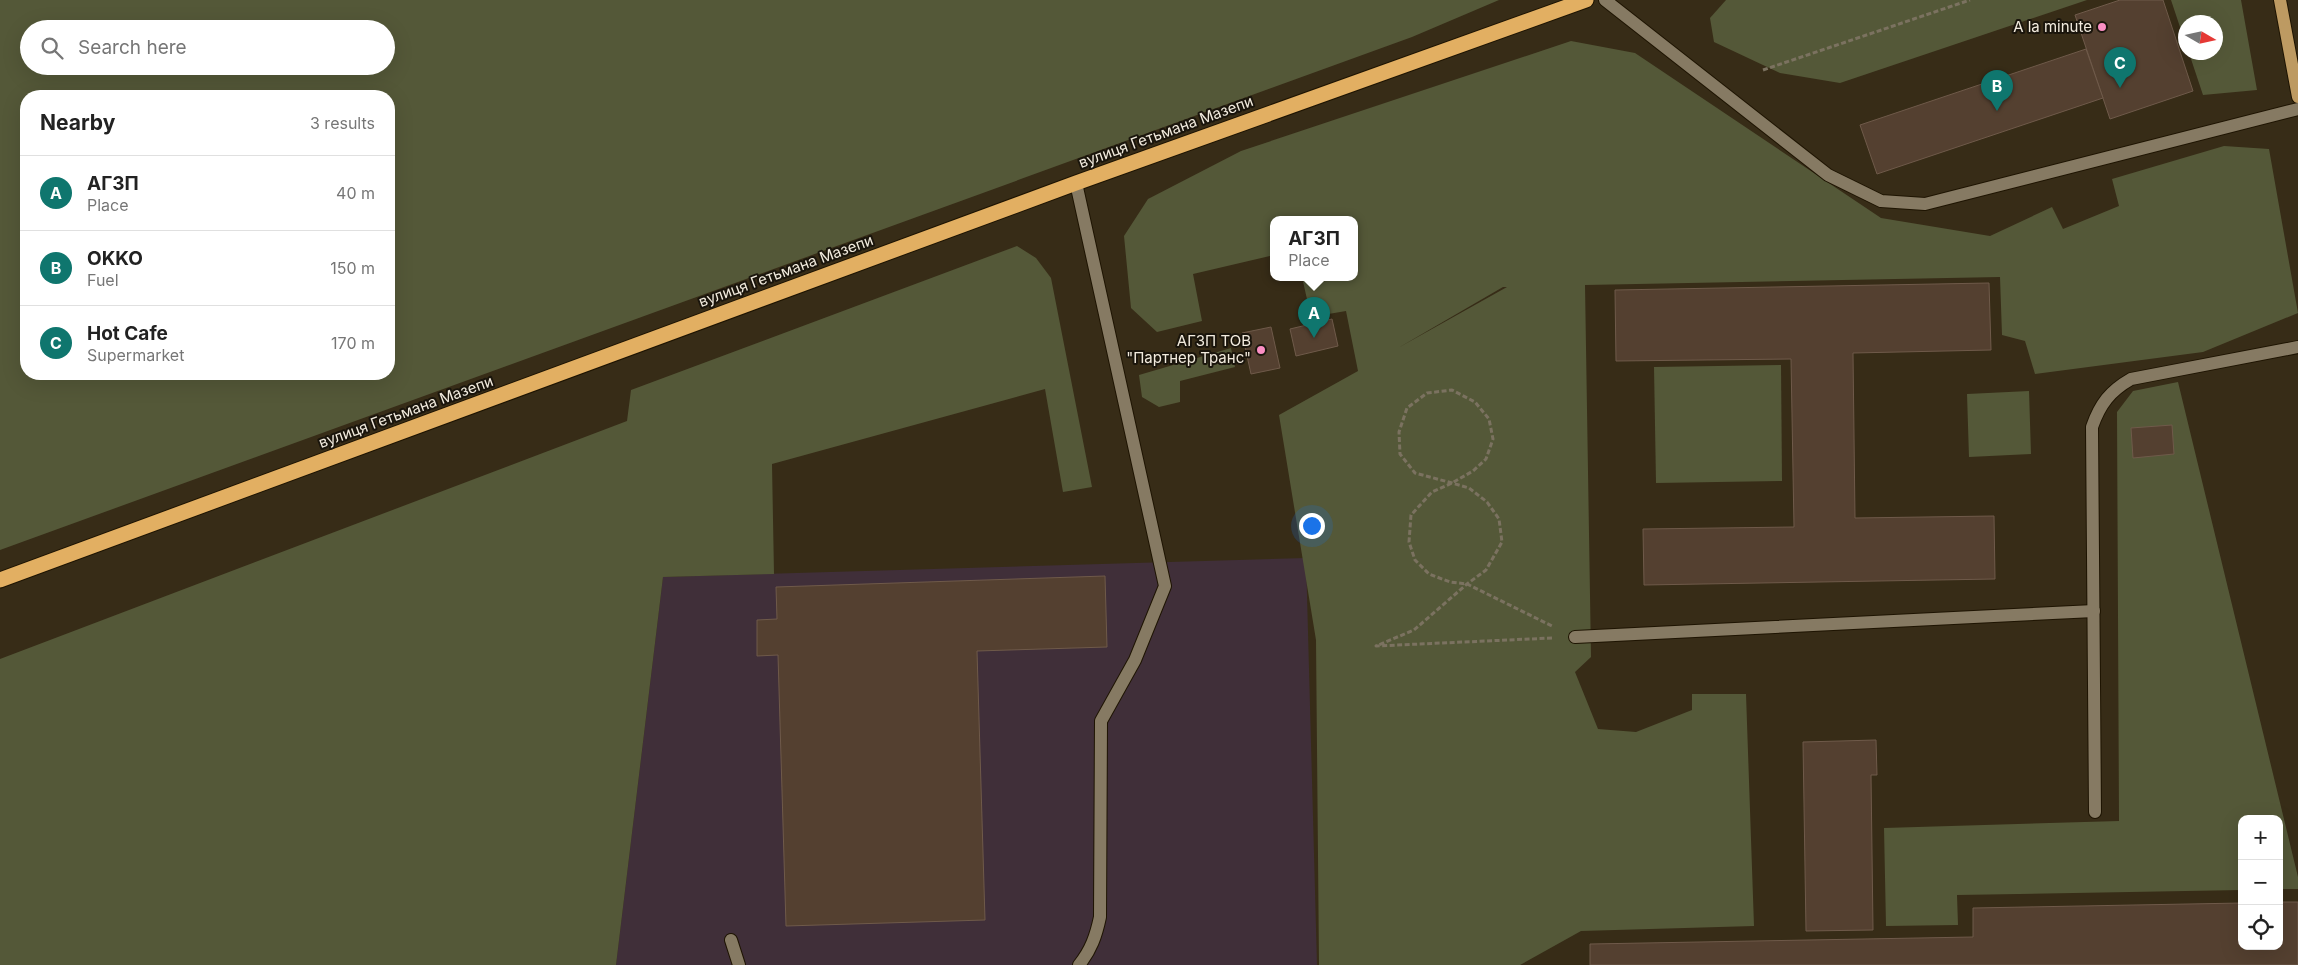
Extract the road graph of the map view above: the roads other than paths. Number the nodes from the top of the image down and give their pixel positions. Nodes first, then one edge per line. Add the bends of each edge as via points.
1 (1586, 0) edge
2 (1605, 0) edge
3 (2280, 0) edge
4 (2298, 97) edge
5 (2298, 109) edge
6 (1076, 183) junction
7 (2298, 347) edge
8 (0, 580) edge
9 (2094, 611) junction
10 (1575, 637) road end
11 (2095, 812) dead end
12 (731, 940) dead end
13 (739, 965) edge
14 (1079, 965) edge

1 - 6 highway, вулиця Гетьмана Мазепи
2 - 5 lane via 1828,175 1881,201 1925,204
3 - 4 main road
6 - 8 highway, вулиця Гетьмана Мазепи
6 - 14 lane via 1164,586 1135,660 1101,721 1100,917 1090,950
7 - 9 lane via 2131,379 2105,398 2092,427
9 - 10 lane
9 - 11 lane
12 - 13 lane

